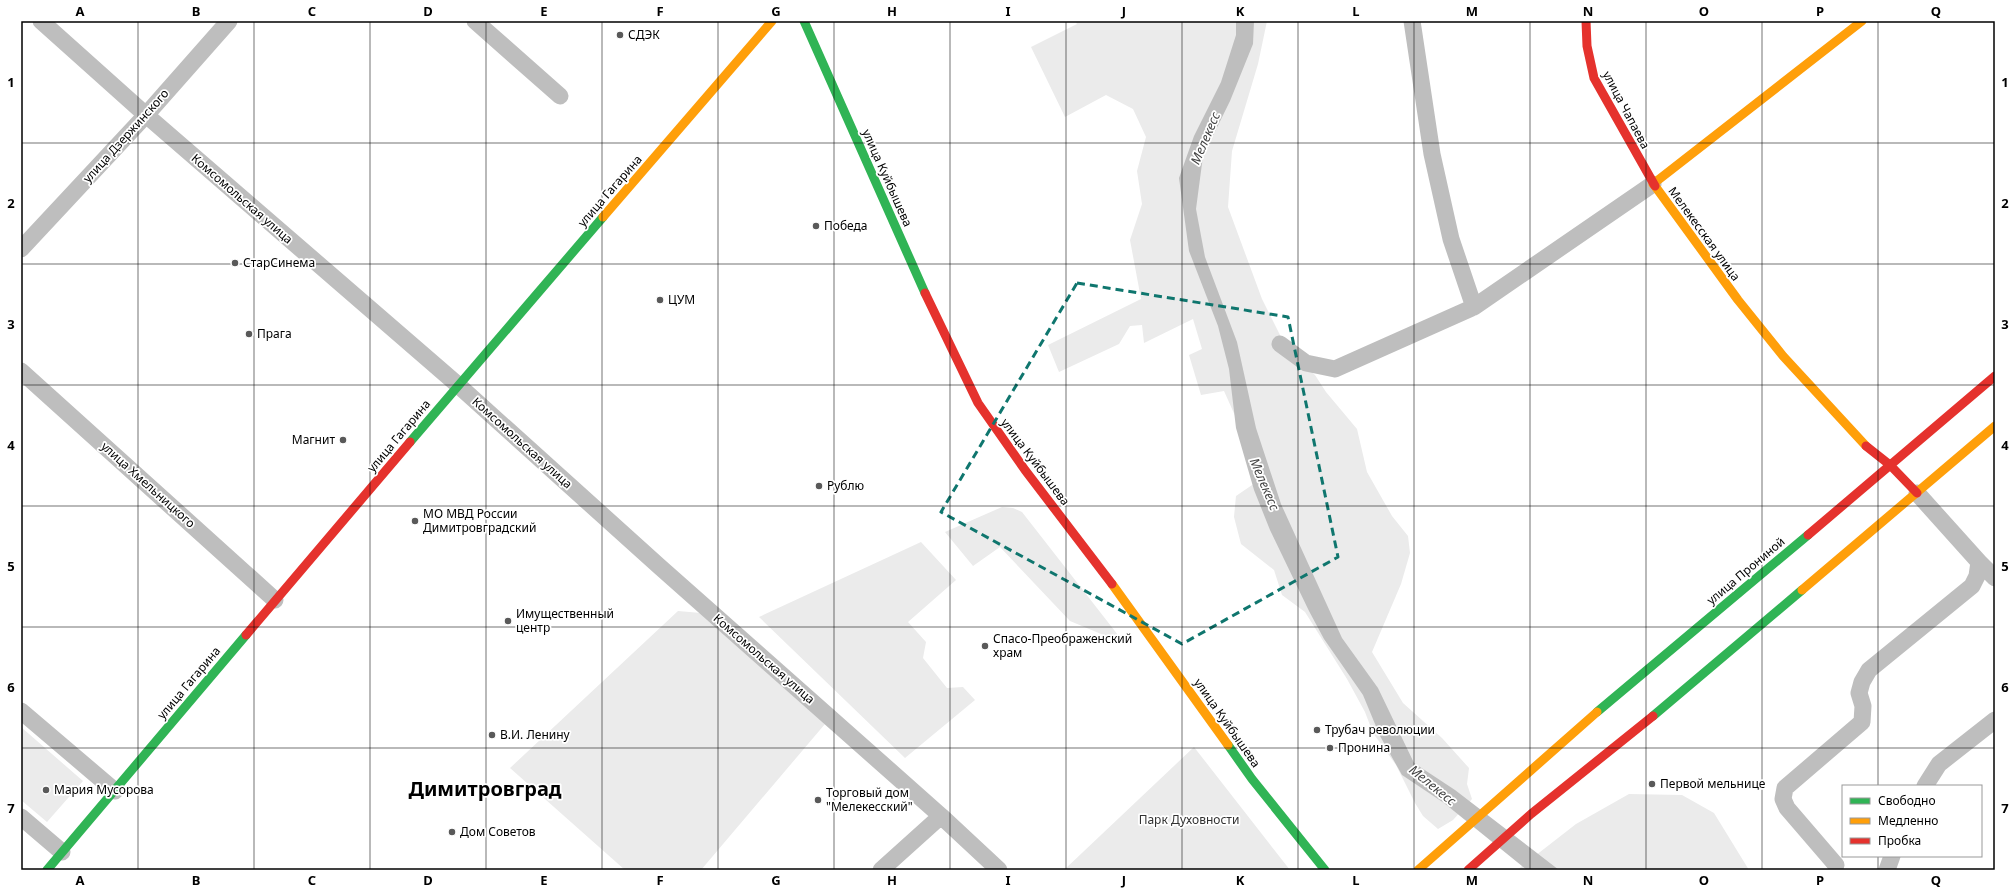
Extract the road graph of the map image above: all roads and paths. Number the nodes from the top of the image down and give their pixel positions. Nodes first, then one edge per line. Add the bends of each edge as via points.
1 (41, 21) edge
2 (229, 21) edge
3 (475, 21) edge
4 (772, 21) edge
5 (804, 21) edge
6 (1412, 21) edge
7 (1586, 21) edge
8 (1862, 21) edge
9 (560, 96) dead end
10 (146, 116) junction
11 (1653, 184) junction
12 (21, 249) edge
13 (1474, 307) junction
14 (1280, 344) dead end
15 (21, 371) edge
16 (1995, 376) edge
17 (458, 385) junction
18 (1995, 426) edge
19 (1890, 465) junction
20 (1917, 493) junction
21 (1979, 562) junction
22 (1995, 578) edge
23 (275, 600) junction
24 (21, 711) edge
25 (1995, 720) edge
26 (1926, 785) edge
27 (115, 791) junction
28 (941, 816) junction
29 (21, 817) edge
30 (62, 852) junction
31 (1892, 857) edge
32 (1836, 865) dead end
33 (1470, 867) edge
34 (47, 870) edge
35 (881, 870) edge
36 (999, 870) edge
37 (1325, 870) edge
38 (1418, 870) edge
39 (1887, 870) edge

1 - 10 street, Комсомольская улица
2 - 10 street, улица Дзержинского
3 - 9 street
4 - 17 main road, улица Гагарина
5 - 37 main road, улица Куйбышева via 934,313 981,408 1122,597 1252,779
6 - 13 street via 1432,154 1451,238
7 - 11 main road, улица Чапаева via 1587,46 1594,78
8 - 11 main road, Мелекесская улица
10 - 12 street, улица Дзержинского
10 - 17 street, Комсомольская улица
11 - 13 street
11 - 19 main road, Мелекесская улица via 1782,356 1866,446
13 - 14 street via 1336,369 1306,362
15 - 23 street, улица Хмельницкого
16 - 19 main road, улица Прониной
17 - 23 main road, улица Гагарина
17 - 28 street, Комсомольская улица
18 - 20 main road
19 - 20 main road, Мелекесская улица
19 - 38 main road, улица Прониной via 1614,697
20 - 21 street
20 - 33 main road via 1673,700 1531,814
21 - 22 street
21 - 32 street via 1972,586 1868,670 1859,693 1863,706 1862,722 1785,788 1783,799 1787,808
23 - 27 main road, улица Гагарина
24 - 27 street
25 - 26 street via 1938,764
27 - 30 main road, улица Гагарина
28 - 35 street
28 - 36 street, Комсомольская улица
29 - 30 street
30 - 34 main road, улица Гагарина
31 - 39 street

